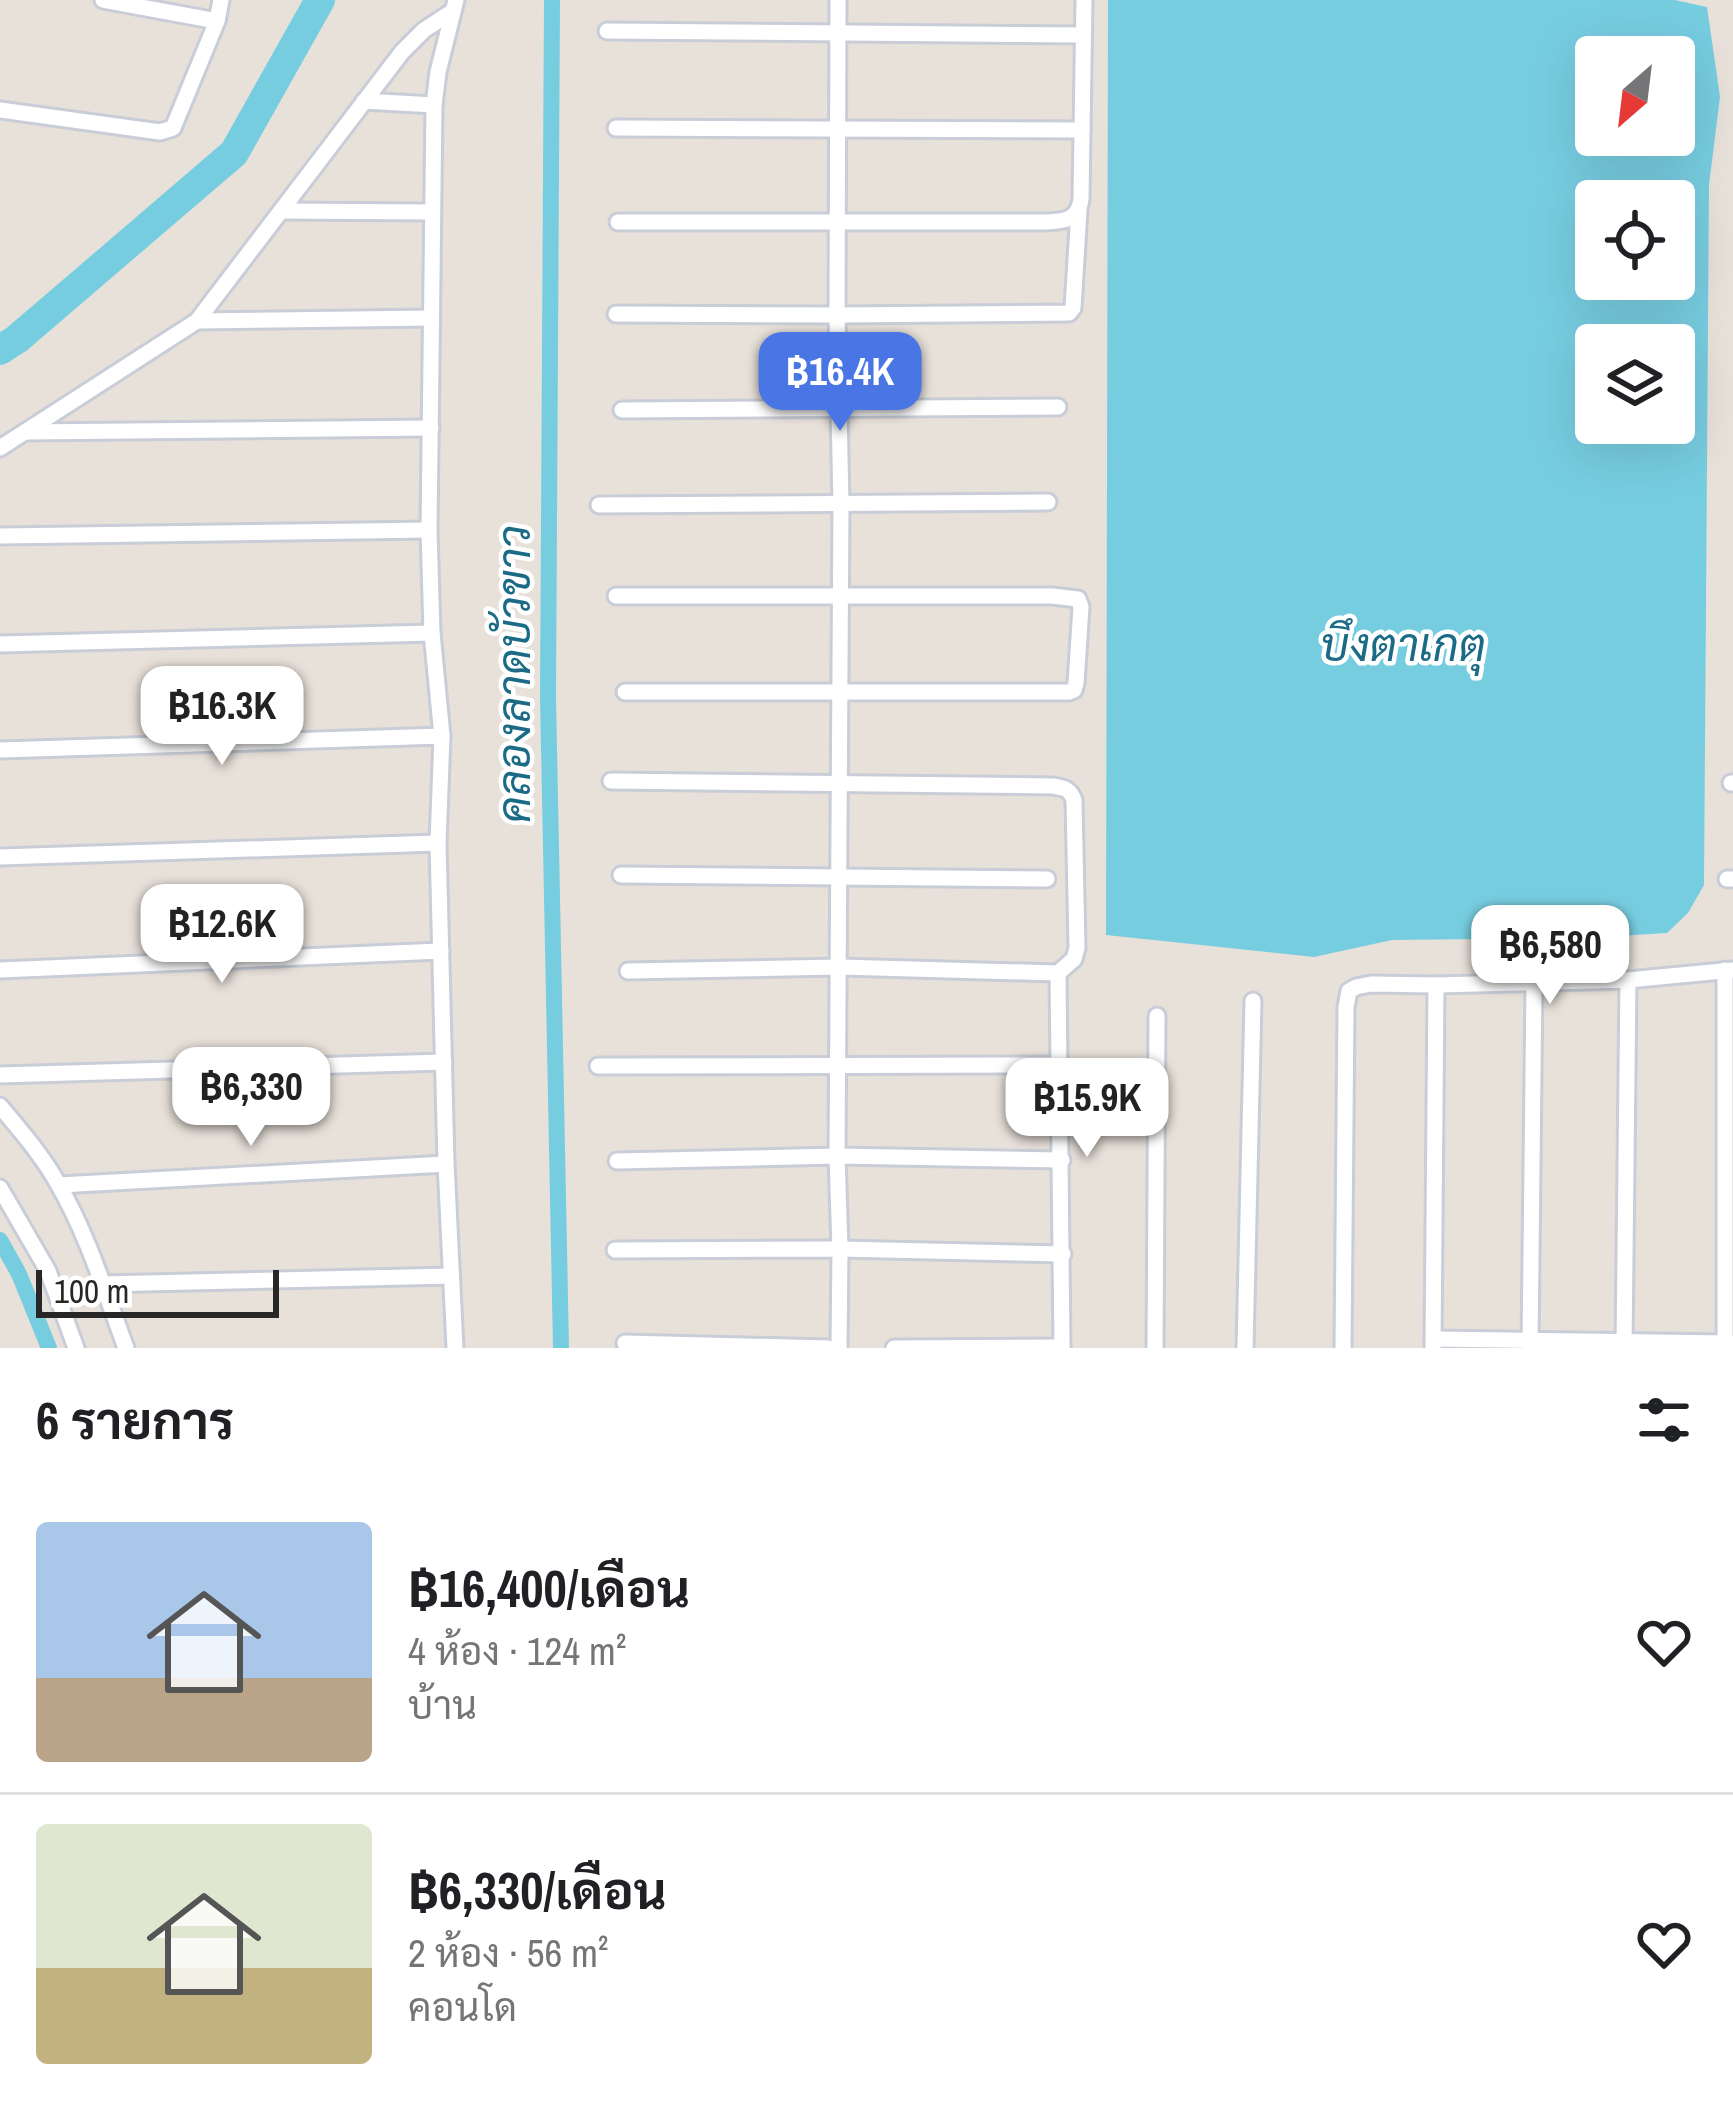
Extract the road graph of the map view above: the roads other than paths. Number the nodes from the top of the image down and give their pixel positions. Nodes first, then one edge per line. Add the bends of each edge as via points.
1 (103, 0) edge
2 (221, 0) edge
3 (838, 0) edge
4 (1084, 0) edge
5 (454, 6) edge
6 (217, 21) junction
7 (607, 31) dead end
8 (836, 35) junction
9 (1082, 35) junction
10 (364, 101) junction
11 (434, 105) junction
12 (0, 110) edge
13 (616, 128) dead end
14 (836, 130) junction
15 (1082, 130) junction
16 (1079, 210) junction
17 (281, 212) junction
18 (431, 212) junction
19 (618, 222) dead end
20 (837, 224) junction
21 (616, 314) dead end
22 (837, 316) junction
23 (431, 318) junction
24 (197, 321) junction
25 (1058, 407) dead end
26 (838, 409) junction
27 (622, 410) dead end
28 (431, 428) junction
29 (23, 433) junction
30 (0, 448) edge
31 (1048, 502) dead end
32 (841, 504) junction
33 (598, 505) dead end
34 (429, 530) junction
35 (0, 536) edge
36 (616, 596) dead end
37 (840, 598) junction
38 (432, 633) junction
39 (0, 644) edge
40 (626, 692) dead end
41 (839, 692) junction
42 (442, 736) junction
43 (0, 750) edge
44 (611, 781) dead end
45 (838, 785) junction
46 (438, 843) junction
47 (0, 857) edge
48 (621, 875) dead end
49 (838, 879) junction
50 (1047, 879) dead end
51 (441, 951) junction
52 (840, 967) junction
53 (0, 970) edge
54 (1729, 970) edge
55 (628, 971) dead end
56 (1058, 973) junction
57 (1628, 980) junction
58 (1534, 982) junction
59 (1436, 985) junction
60 (1253, 1001) dead end
61 (1157, 1016) dead end
62 (444, 1062) junction
63 (1729, 1063) edge
64 (1061, 1064) junction
65 (598, 1066) dead end
66 (838, 1066) junction
67 (0, 1075) edge
68 (0, 1106) edge
69 (837, 1156) junction
70 (1728, 1159) edge
71 (1062, 1160) junction
72 (617, 1161) dead end
73 (446, 1164) junction
74 (58, 1184) junction
75 (0, 1188) edge
76 (840, 1249) junction
77 (615, 1250) dead end
78 (1729, 1252) edge
79 (1063, 1254) junction
80 (452, 1276) junction
81 (102, 1284) junction
82 (625, 1342) dead end
83 (1433, 1343) edge
84 (1530, 1344) edge
85 (1624, 1344) edge
86 (1728, 1344) edge
87 (1062, 1347) edge
88 (76, 1348) edge
89 (126, 1348) edge
90 (455, 1348) edge
91 (828, 1348) edge
92 (839, 1348) edge
93 (894, 1348) edge
94 (1155, 1348) edge
95 (1245, 1348) edge
96 (1343, 1348) edge

1 - 6 street
2 - 6 street
3 - 8 street
4 - 9 street
5 - 10 street
5 - 11 street
6 - 12 street via 178,122 167,131
7 - 8 street
8 - 9 street
8 - 14 street
9 - 15 street
10 - 11 street
10 - 17 street
11 - 18 street
13 - 14 street
14 - 15 street
14 - 20 street
15 - 16 street
16 - 20 street via 1065,221
16 - 22 street via 1069,313
17 - 18 street
17 - 24 street
18 - 23 street
19 - 20 street
20 - 22 street
21 - 22 street
22 - 26 street
23 - 24 street
23 - 28 street
24 - 29 street
25 - 26 street
26 - 27 street
26 - 32 street
28 - 29 street
28 - 34 street
29 - 30 street
31 - 32 street
32 - 33 street
32 - 37 street
34 - 35 street
34 - 38 street
36 - 37 street
37 - 41 street
37 - 41 street via 1052,596 1078,599 1081,607 1069,692
38 - 39 street
38 - 42 street
40 - 41 street
41 - 45 street
42 - 43 street
42 - 46 street
44 - 45 street
45 - 49 street
45 - 56 street via 1071,792 1077,948
46 - 47 street
46 - 51 street
48 - 49 street
49 - 50 street
49 - 52 street
51 - 53 street
51 - 62 street
52 - 55 street
52 - 56 street
52 - 66 street
54 - 57 street
54 - 63 street
56 - 64 street
57 - 58 street
57 - 85 street
58 - 59 street
58 - 84 street
59 - 83 street
59 - 96 street via 1371,984 1346,998
60 - 95 street
61 - 94 street
62 - 67 street
62 - 73 street
63 - 70 street
64 - 66 street
64 - 71 street
65 - 66 street
66 - 69 street
68 - 74 street
69 - 71 street
69 - 72 street
69 - 76 street
70 - 78 street
71 - 79 street
73 - 74 street
73 - 80 street
74 - 81 street
75 - 88 street via 48,1271
76 - 77 street
76 - 79 street
76 - 92 street
78 - 86 street
79 - 87 street
80 - 81 street
80 - 90 street
81 - 89 street
82 - 91 street
83 - 84 street
84 - 85 street
85 - 86 street
87 - 93 street

